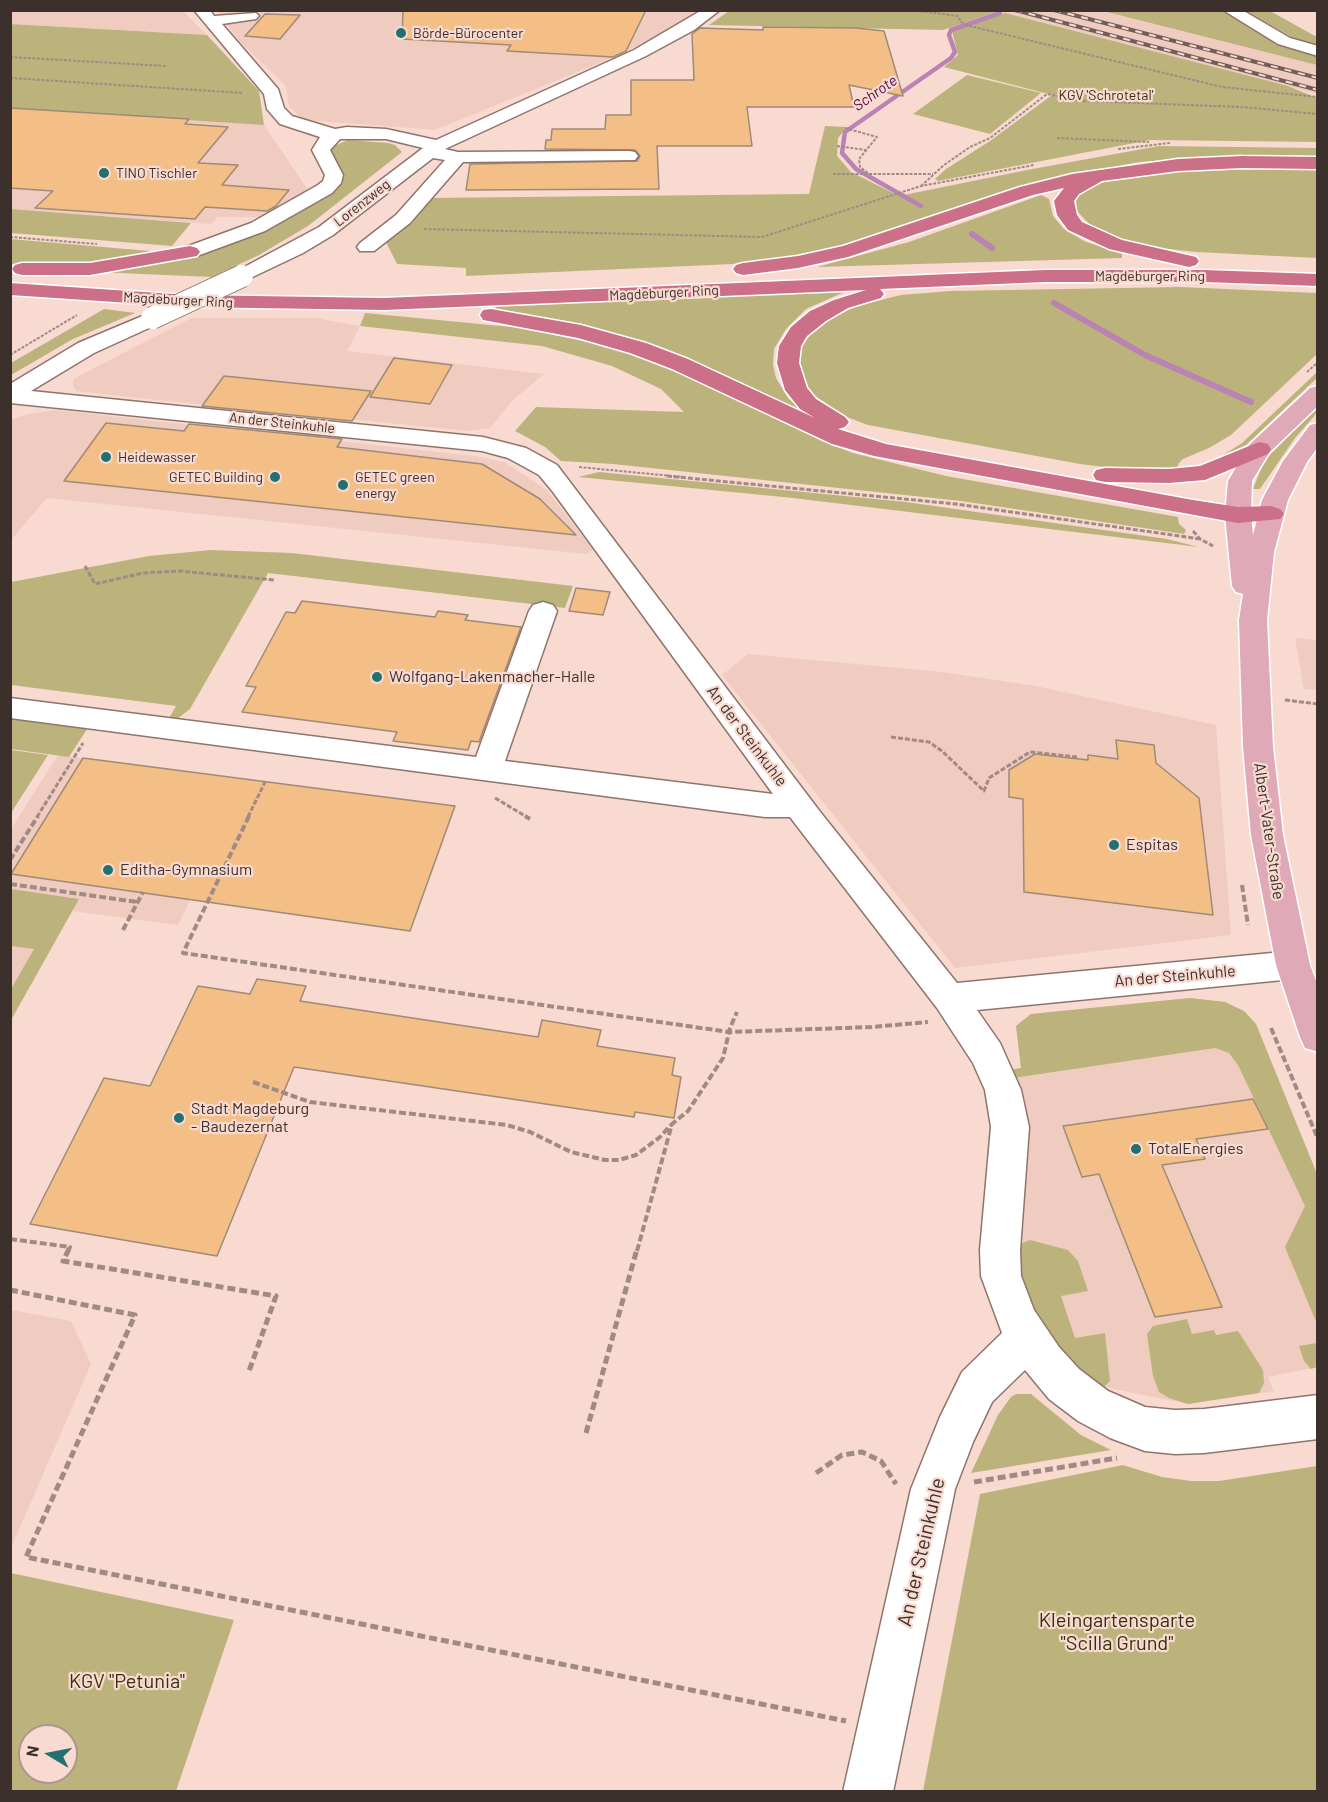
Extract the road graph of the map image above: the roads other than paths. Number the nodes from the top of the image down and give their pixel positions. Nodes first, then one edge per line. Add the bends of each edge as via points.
1 (713, 10) edge
2 (1230, 10) edge
3 (206, 16) edge
4 (251, 16) dead end
5 (1317, 51) edge
6 (334, 135) junction
7 (433, 149) junction
8 (629, 156) dead end
9 (458, 157) junction
10 (1317, 163) edge
11 (1102, 175) junction
12 (367, 247) dead end
13 (190, 252) joint
14 (1211, 265) junction
15 (10, 268) edge
16 (1317, 270) edge
17 (10, 276) edge
18 (1045, 276) junction
19 (1317, 280) edge
20 (652, 281) junction
21 (10, 289) edge
22 (384, 304) junction
23 (1317, 393) edge
24 (10, 395) edge
25 (1317, 430) edge
26 (1259, 449) junction
27 (1105, 475) junction
28 (1238, 506) junction
29 (1271, 514) junction
30 (543, 611) dead end
31 (1253, 620) junction
32 (10, 708) edge
33 (487, 769) junction
34 (799, 806) junction
35 (1293, 965) junction
36 (939, 1010) junction
37 (1317, 1037) edge
38 (1027, 1338) junction
39 (1317, 1417) edge
40 (868, 1791) edge

1 - 7 street, Lorenzweg via 640,54
2 - 5 street via 1284,41
3 - 4 street
3 - 6 street via 273,94 276,110 286,120
6 - 7 street via 391,135
6 - 13 street via 321,150 334,172 332,183 323,191 258,227
7 - 9 street
7 - 24 street, Lorenzweg, bridge via 326,231 296,249 86,348
8 - 9 street
9 - 12 street via 392,228
10 - 11 highway via 1211,162
11 - 14 highway via 1072,190 1064,201 1067,215 1075,225 1122,246
11 - 20 highway via 1027,191 838,254
13 - 15 highway via 90,269
14 - 16 highway, Magdeburger Ring
14 - 20 highway, Magdeburger Ring via 1042,266
17 - 20 highway, Magdeburger Ring via 187,289 313,291 452,290
18 - 19 highway, Magdeburger Ring
18 - 22 highway, Magdeburger Ring
18 - 27 highway via 895,290 841,304 818,316 795,337 789,351 792,380 802,398 822,414 862,432
21 - 22 highway, Magdeburger Ring via 182,301
22 - 28 highway via 503,316 610,339 680,364 840,439 883,452
23 - 26 main road, Albert-Vater-Straße
24 - 34 street, An der Steinkuhle via 483,444 518,453 548,470 562,487
25 - 29 main road, Albert-Vater-Straße via 1288,473
26 - 27 highway via 1205,473
26 - 28 main road, Albert-Vater-Straße via 1242,476
27 - 28 highway
28 - 29 highway
28 - 31 main road, Albert-Vater-Straße via 1242,565
29 - 31 main road, Albert-Vater-Straße via 1261,552
30 - 33 street
31 - 35 main road, Albert-Vater-Straße via 1262,794
32 - 33 street
33 - 34 street via 765,805
34 - 36 street, An der Steinkuhle
35 - 36 street, An der Steinkuhle
35 - 37 main road, Albert-Vater-Straße
36 - 38 street, An der Steinkuhle via 987,1054 1003,1090 1010,1147 1000,1270 1006,1295
38 - 39 street, An der Steinkuhle via 1073,1392 1114,1419 1145,1429 1204,1431
38 - 40 street, An der Steinkuhle via 977,1387 955,1432 915,1488 882,1728

